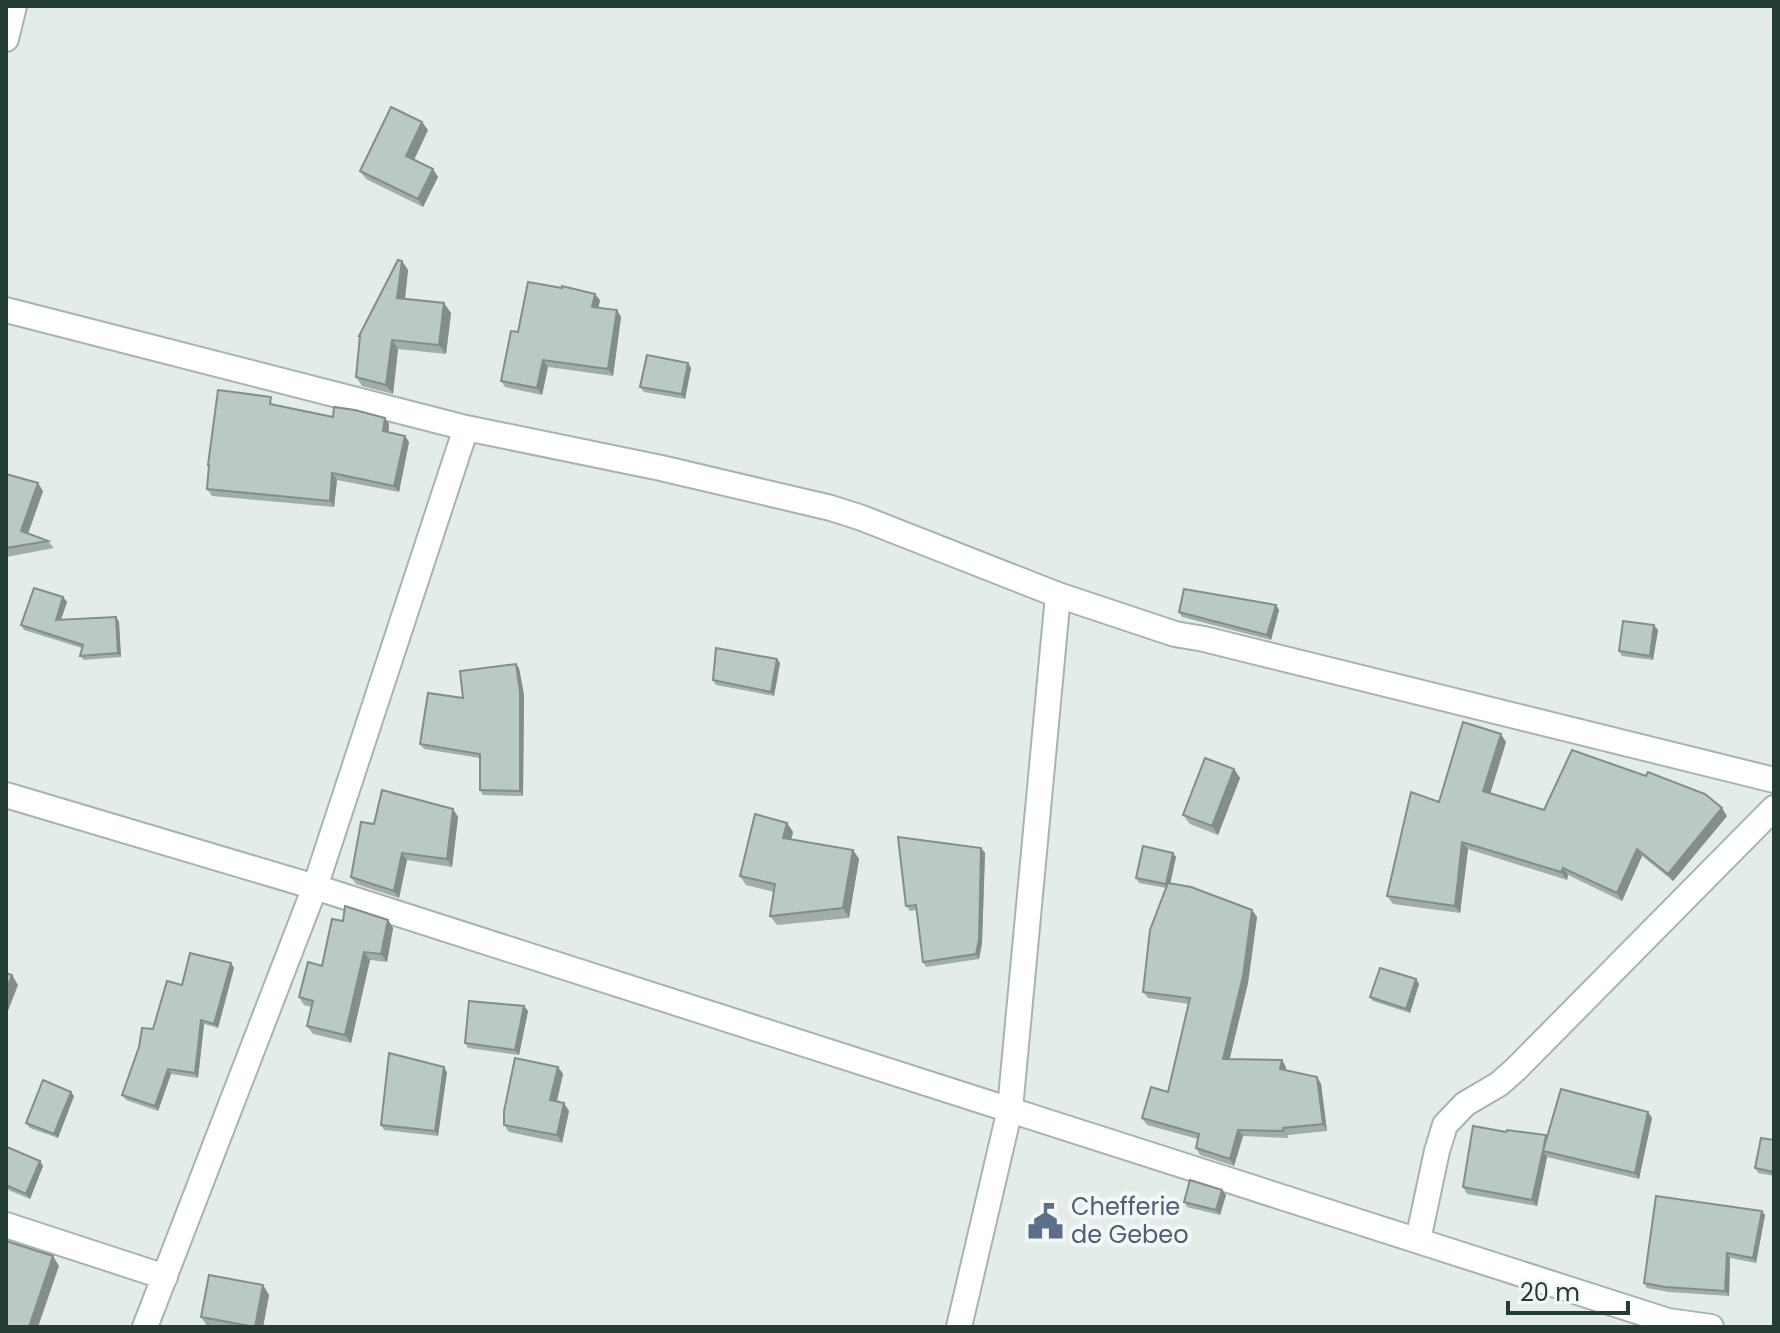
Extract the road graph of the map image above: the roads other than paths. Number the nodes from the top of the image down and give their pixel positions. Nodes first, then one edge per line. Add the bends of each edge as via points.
1 (14, 6) edge
2 (6, 39) edge
3 (6, 310) edge
4 (466, 428) junction
5 (1058, 595) junction
6 (1774, 780) edge
7 (6, 795) edge
8 (1774, 808) edge
9 (315, 887) junction
10 (1010, 1109) junction
11 (6, 1225) edge
12 (1418, 1240) junction
13 (165, 1277) junction
14 (1668, 1324) edge
15 (145, 1327) edge
16 (959, 1327) edge
17 (1711, 1327) edge

1 - 2 street
3 - 4 street
4 - 5 street via 831,508
4 - 9 street
5 - 6 street via 1175,634
5 - 10 street
7 - 9 street
8 - 12 street via 1516,1069 1465,1104 1445,1125
9 - 10 street
9 - 13 street
10 - 12 street
10 - 16 street
11 - 13 street
12 - 14 street
13 - 15 street
14 - 17 street

